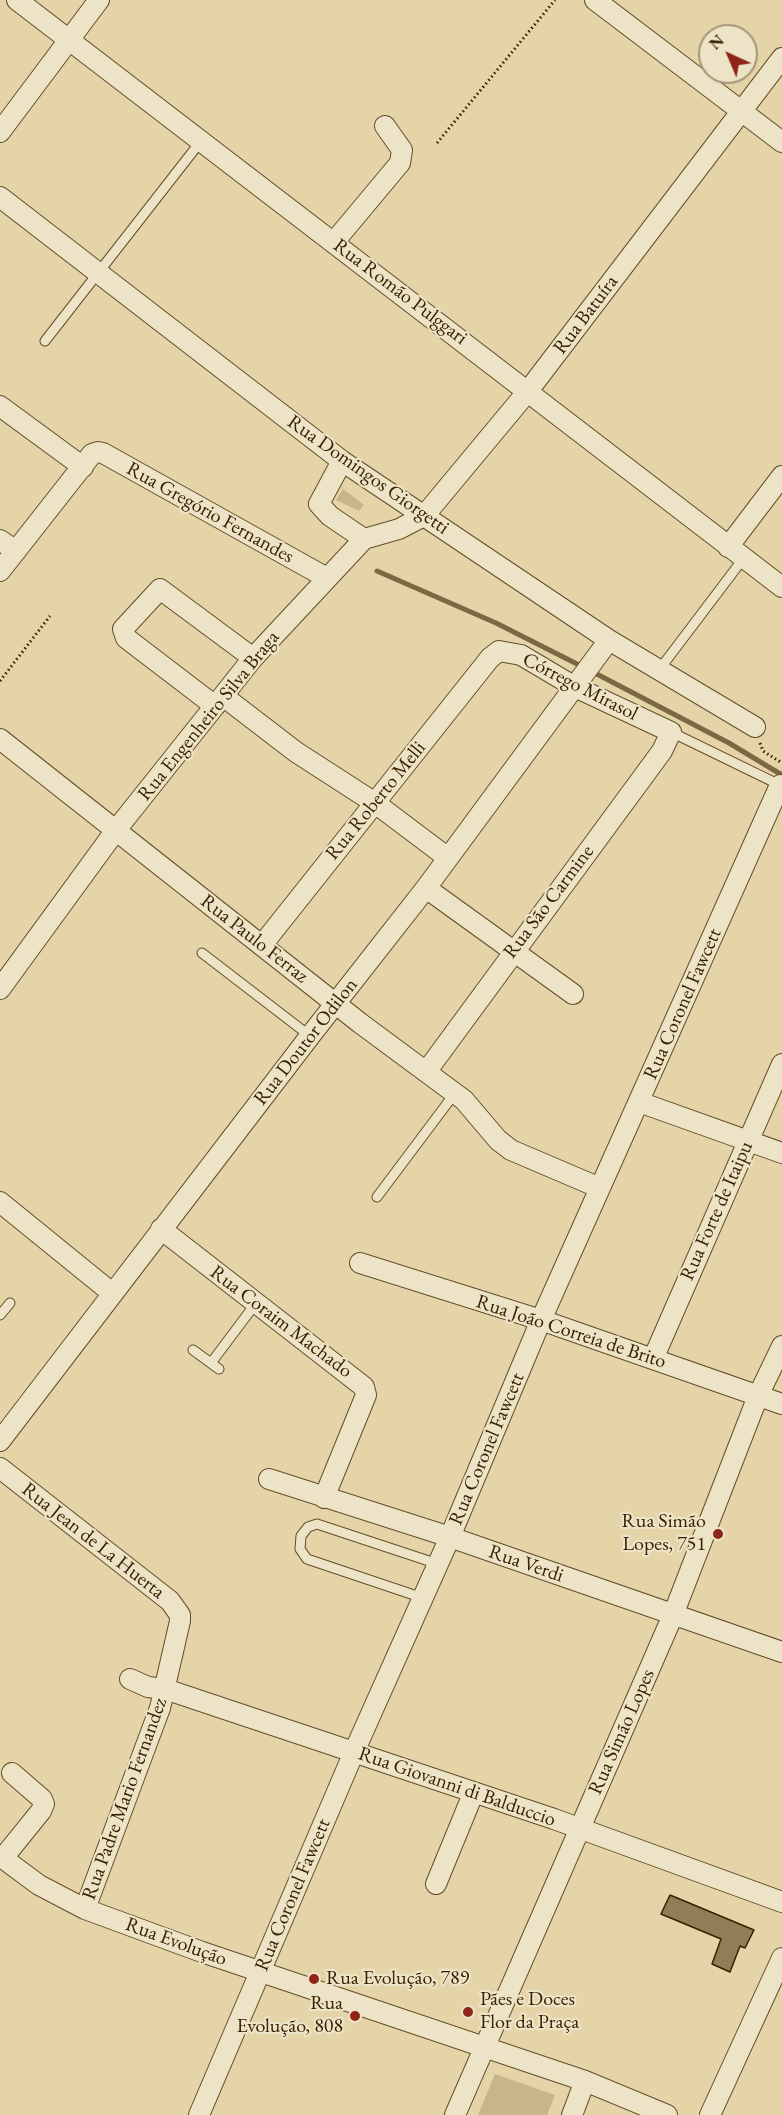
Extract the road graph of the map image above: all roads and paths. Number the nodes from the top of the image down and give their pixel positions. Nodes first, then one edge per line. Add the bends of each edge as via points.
1 (17, 0) edge
2 (99, 0) edge
3 (555, 0) edge
4 (595, 0) edge
5 (69, 41) junction
6 (782, 58) edge
7 (741, 111) junction
8 (385, 126) dead end
9 (0, 132) edge
10 (201, 141) junction
11 (782, 142) edge
12 (437, 143) dead end
13 (0, 197) edge
14 (334, 242) junction
15 (100, 273) junction
16 (45, 340) dead end
17 (528, 391) junction
18 (0, 406) edge
19 (342, 460) junction
20 (87, 461) junction
21 (782, 476) edge
22 (424, 516) junction
23 (364, 539) junction
24 (8, 545) edge
25 (735, 553) junction
26 (0, 571) edge
27 (327, 578) junction
28 (782, 587) edge
29 (50, 616) dead end
30 (609, 640) junction
31 (254, 658) junction
32 (490, 658) joint
33 (659, 670) junction
34 (0, 681) edge
35 (578, 683) junction
36 (219, 701) junction
37 (755, 727) joint
38 (671, 732) junction
39 (0, 740) edge
40 (782, 763) edge
41 (781, 786) edge
42 (375, 803) junction
43 (116, 830) junction
44 (448, 858) junction
45 (426, 888) junction
46 (262, 945) junction
47 (513, 951) junction
48 (202, 953) dead end
49 (0, 988) edge
50 (573, 994) dead end
51 (336, 1004) junction
52 (310, 1036) junction
53 (782, 1064) edge
54 (426, 1072) junction
55 (455, 1093) junction
56 (639, 1102) junction
57 (748, 1141) junction
58 (782, 1153) edge
59 (600, 1188) junction
60 (377, 1197) dead end
61 (0, 1202) edge
62 (161, 1229) junction
63 (360, 1263) dead end
64 (112, 1293) junction
65 (10, 1303) dead end
66 (256, 1303) junction
67 (0, 1315) edge
68 (541, 1320) junction
69 (782, 1346) edge
70 (193, 1350) dead end
71 (653, 1359) junction
72 (758, 1396) junction
73 (782, 1404) edge
74 (0, 1441) edge
75 (0, 1468) edge
76 (268, 1479) dead end
77 (324, 1498) junction
78 (450, 1537) junction
79 (438, 1564) junction
80 (423, 1598) junction
81 (673, 1615) junction
82 (782, 1652) edge
83 (130, 1679) dead end
84 (165, 1689) junction
85 (354, 1752) junction
86 (12, 1773) dead end
87 (473, 1794) junction
88 (580, 1829) junction
89 (2, 1857) edge
90 (436, 1884) dead end
91 (782, 1902) edge
92 (85, 1909) junction
93 (782, 1958) edge
94 (260, 1972) junction
95 (484, 2048) junction
96 (585, 2081) junction
97 (199, 2115) edge
98 (455, 2115) edge
99 (572, 2115) edge
100 (667, 2115) edge
101 (710, 2115) edge

1 - 5 street, Rua Romão Pulggari
2 - 5 street
3 - 12 path
4 - 7 street
5 - 9 street
5 - 10 street, Rua Romão Pulggari
6 - 7 street, Rua Batuíra
7 - 11 street
7 - 17 street, Rua Batuíra
8 - 14 street via 402,150 400,163
10 - 14 street, Rua Romão Pulggari
10 - 15 lane
13 - 15 street, Rua Domingos Giorgetti
14 - 17 street, Rua Romão Pulggari
15 - 16 lane
15 - 19 street, Rua Domingos Giorgetti
17 - 22 street, Rua Batuíra
17 - 25 street, Rua Romão Pulggari
18 - 20 street
19 - 22 street, Rua Domingos Giorgetti
19 - 23 street via 318,504
20 - 24 street
20 - 27 street, Rua Gregório Fernandes via 103,453
21 - 25 street
22 - 23 street, Rua Batuíra via 399,529
22 - 30 street, Rua Domingos Giorgetti
23 - 27 street, Rua Engenheiro Silva Braga
24 - 26 street
25 - 28 street, Rua Romão Pulggari
25 - 33 lane
27 - 31 street, Rua Engenheiro Silva Braga
29 - 34 path
30 - 33 street, Rua Domingos Giorgetti
30 - 35 street, Rua Doutor Odilon
31 - 36 street, Rua Engenheiro Silva Braga
31 - 36 street via 160,589 123,629 126,638
32 - 35 street, Córrego Mirasol via 507,650
32 - 42 street, Rua Roberto Melli
33 - 37 street, Rua Domingos Giorgetti
35 - 38 street, Córrego Mirasol
35 - 44 street, Rua Doutor Odilon
36 - 42 street
36 - 43 street, Rua Engenheiro Silva Braga
37 - 40 path via 763,750
38 - 41 lane
38 - 47 street, Rua São Carmine via 662,751
39 - 43 street, Rua Paulo Ferraz
41 - 56 street, Rua Coronel Fawcett
42 - 44 street
42 - 46 street, Rua Roberto Melli
43 - 46 street, Rua Paulo Ferraz
43 - 49 street, Rua Engenheiro Silva Braga
44 - 45 street, Rua Doutor Odilon
45 - 47 street
45 - 51 street, Rua Doutor Odilon
46 - 51 street, Rua Paulo Ferraz
47 - 50 street
47 - 54 street, Rua São Carmine
48 - 52 lane
51 - 52 street, Rua Doutor Odilon
51 - 54 street, Rua Paulo Ferraz
52 - 62 street, Rua Doutor Odilon
53 - 57 street, Rua Forte de Itaipu
54 - 55 street, Rua Paulo Ferraz
55 - 59 street, Rua Paulo Ferraz via 511,1150
55 - 60 lane
56 - 57 street
56 - 59 street, Rua Coronel Fawcett
57 - 58 street
57 - 71 street, Rua Forte de Itaipu
59 - 68 street, Rua Coronel Fawcett
61 - 64 street
62 - 64 street, Rua Doutor Odilon
62 - 66 street, Rua Coraim Machado
63 - 68 street, Rua João Correia de Brito
64 - 74 street, Rua Doutor Odilon
65 - 67 lane
66 - 70 lane via 215,1366
66 - 77 street, Rua Coraim Machado via 364,1387 366,1395
68 - 71 street, Rua João Correia de Brito
68 - 78 street, Rua Coronel Fawcett
69 - 72 street, Rua Simão Lopes
71 - 72 street, Rua João Correia de Brito
72 - 73 street, Rua João Correia de Brito
72 - 81 street, Rua Simão Lopes
75 - 84 street, Rua Jean de La Huerta via 177,1610 180,1621
76 - 77 street, Rua Verdi
77 - 78 street, Rua Verdi
78 - 79 street, Rua Coronel Fawcett
78 - 81 street, Rua Verdi
79 - 80 street, Rua Coronel Fawcett
79 - 80 lane via 317,1524 301,1536 300,1550 307,1559
80 - 85 street, Rua Coronel Fawcett
81 - 82 street, Rua Verdi
81 - 88 street, Rua Simão Lopes
83 - 84 street, Rua Giovanni di Balduccio
84 - 85 street, Rua Giovanni di Balduccio
84 - 92 street, Rua Padre Mario Fernandez
85 - 87 street, Rua Giovanni di Balduccio
85 - 94 street, Rua Coronel Fawcett
86 - 89 street via 44,1804
87 - 88 street, Rua Giovanni di Balduccio
87 - 90 street
88 - 91 street, Rua Giovanni di Balduccio
88 - 95 street, Rua Simão Lopes
89 - 92 street, Rua Evolução via 39,1885
92 - 94 street, Rua Evolução
93 - 101 street
94 - 95 street, Rua Evolução
94 - 97 street, Rua Coronel Fawcett
95 - 96 street, Rua Evolução
95 - 98 street, Rua Simão Lopes
96 - 99 street
96 - 100 street, Rua Evolução

